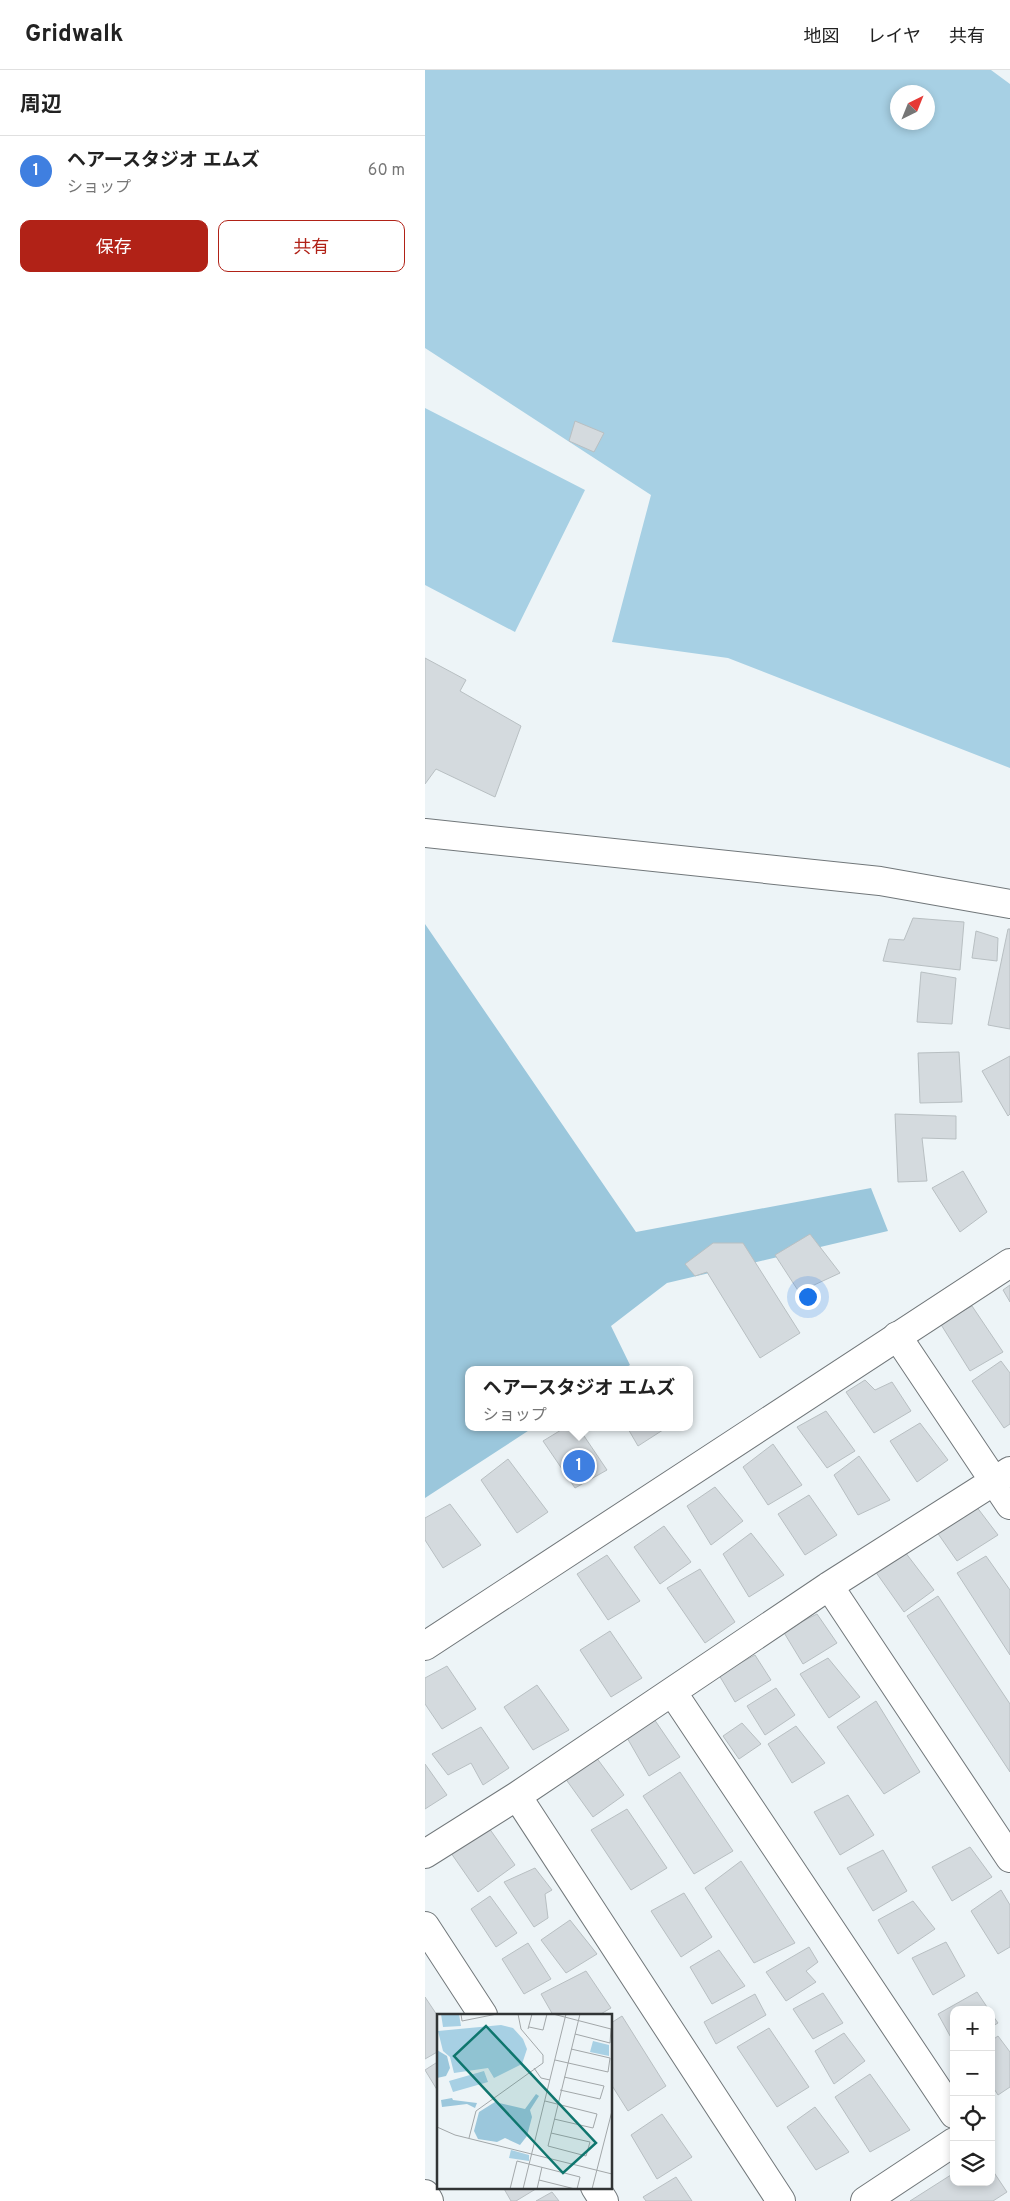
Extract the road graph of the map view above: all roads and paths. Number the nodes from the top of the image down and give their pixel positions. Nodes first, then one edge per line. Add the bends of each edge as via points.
1 (425, 833) edge
2 (1010, 904) edge
3 (1010, 1263) edge
4 (897, 1336) junction
5 (1002, 1476) edge
6 (1010, 1506) edge
7 (829, 1586) junction
8 (425, 1646) edge
9 (673, 1693) junction
10 (517, 1796) junction
11 (425, 1854) edge
12 (1010, 1858) edge
13 (425, 1926) edge
14 (482, 2014) edge
15 (950, 2108) edge
16 (950, 2145) edge
17 (596, 2188) edge
18 (425, 2194) edge
19 (429, 2201) edge
20 (604, 2201) edge
21 (781, 2201) edge
22 (865, 2201) edge

1 - 2 street via 880,880
3 - 4 street
4 - 5 street
4 - 8 street
5 - 6 street
5 - 7 street
7 - 9 street
7 - 12 street
9 - 10 street
9 - 15 street
10 - 11 street
10 - 21 street
13 - 14 street
16 - 22 street
17 - 20 street
18 - 19 street

